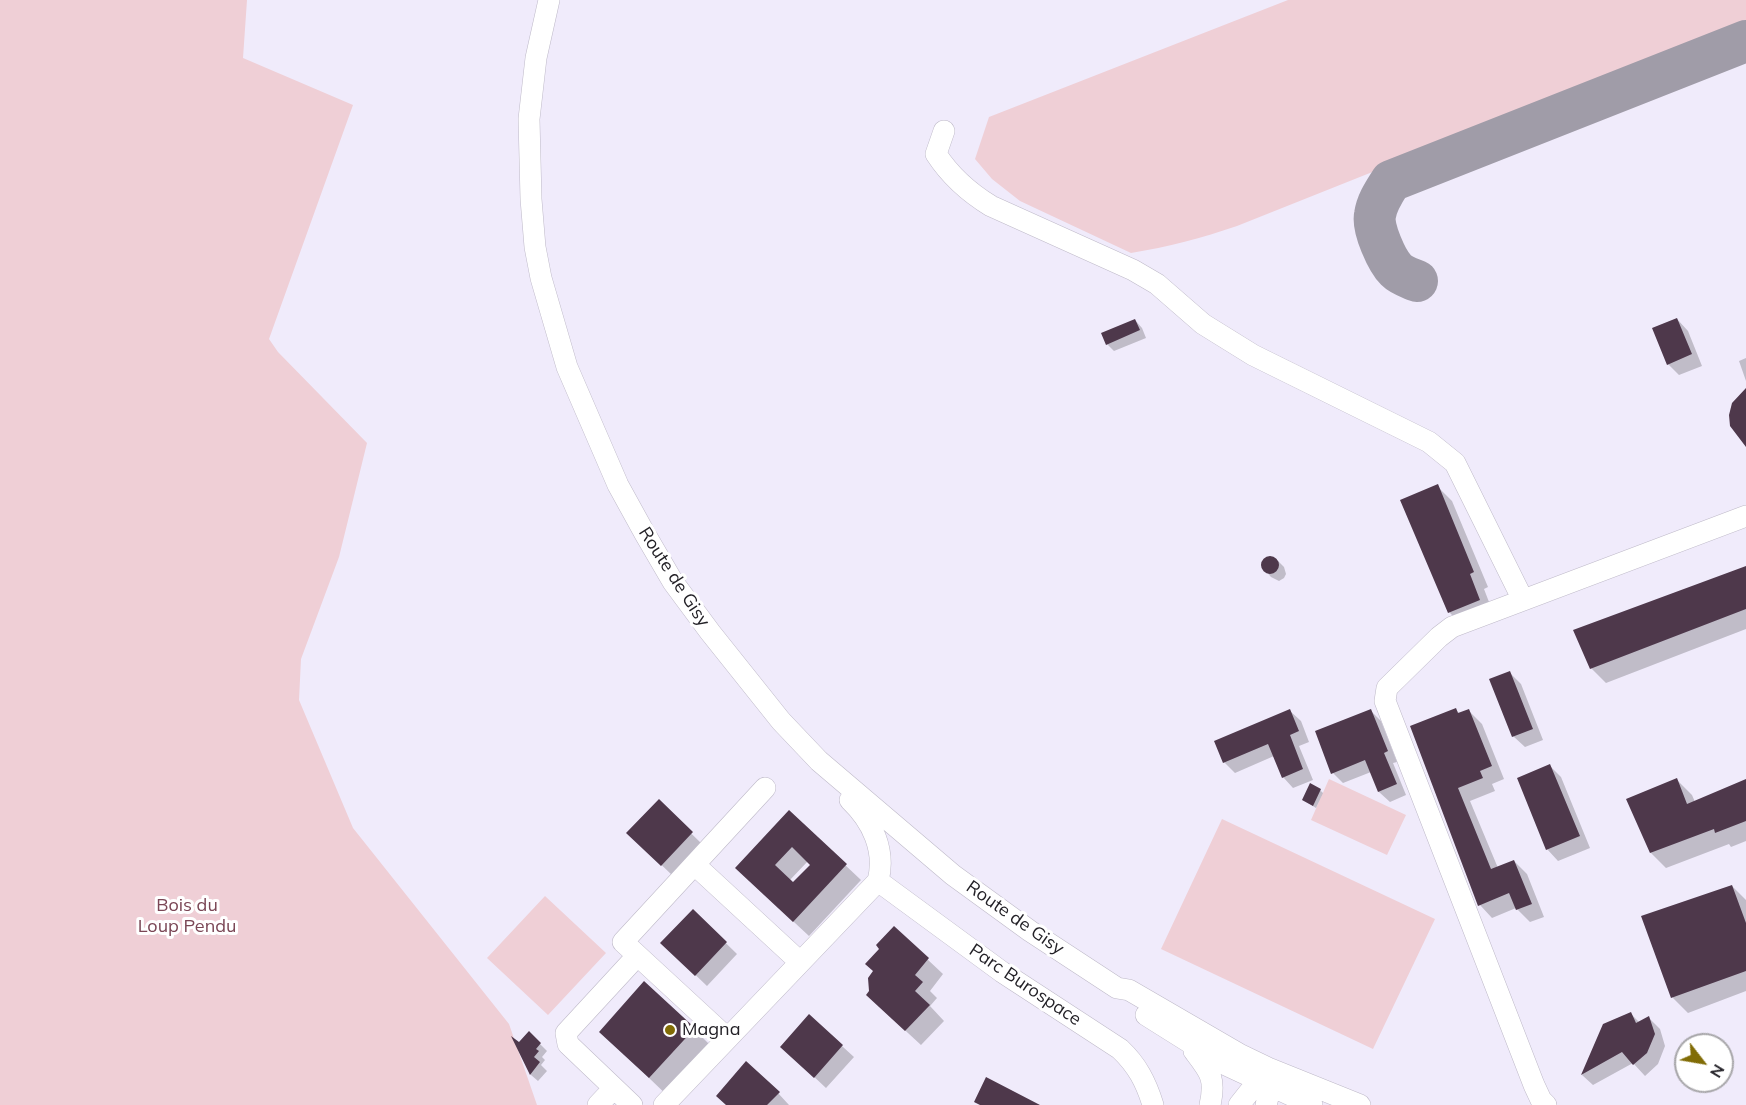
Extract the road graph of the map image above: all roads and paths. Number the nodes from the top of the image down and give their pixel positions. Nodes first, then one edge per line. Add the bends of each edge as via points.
1 (549, 0) edge
2 (944, 131) dead end
3 (1746, 516) edge
4 (1523, 600) junction
5 (781, 721) junction
6 (765, 788) dead end
7 (694, 865) junction
8 (878, 881) junction
9 (637, 956) junction
10 (800, 962) junction
11 (1118, 988) junction
12 (727, 1038) junction
13 (1188, 1044) junction
14 (1265, 1085) edge
15 (614, 1088) junction
16 (598, 1105) edge
17 (632, 1105) edge
18 (664, 1105) edge
19 (1153, 1105) edge
20 (1210, 1105) edge
21 (1239, 1105) edge
22 (1312, 1105) edge
23 (1360, 1105) edge
24 (1546, 1105) edge

1 - 5 street, Route de Gisy via 536,58 529,119 531,199 541,278 567,367 618,485 674,582
2 - 4 street via 936,154 959,184 973,195 1133,270 1157,284 1203,324 1253,355 1429,442 1455,463
3 - 4 street
4 - 24 street via 1452,627 1438,637 1387,688 1386,701 1534,1084
5 - 8 street via 810,761 864,813 879,852
5 - 11 street, Route de Gisy via 819,761 953,874 1030,931
6 - 7 street
7 - 9 street via 623,942
7 - 10 street
8 - 10 street
8 - 19 street, Parc Burospace via 1002,972 1120,1049 1143,1078
9 - 12 street
9 - 15 street via 566,1033 568,1044
10 - 12 street
11 - 13 street, Route de Gisy via 1123,999
11 - 14 street, Route de Gisy via 1128,990 1222,1045
12 - 18 street
13 - 14 street, Route de Gisy
13 - 20 street via 1211,1074
14 - 21 street
14 - 22 street, Route de Gisy
14 - 23 street, Route de Gisy
15 - 16 street
15 - 17 street

